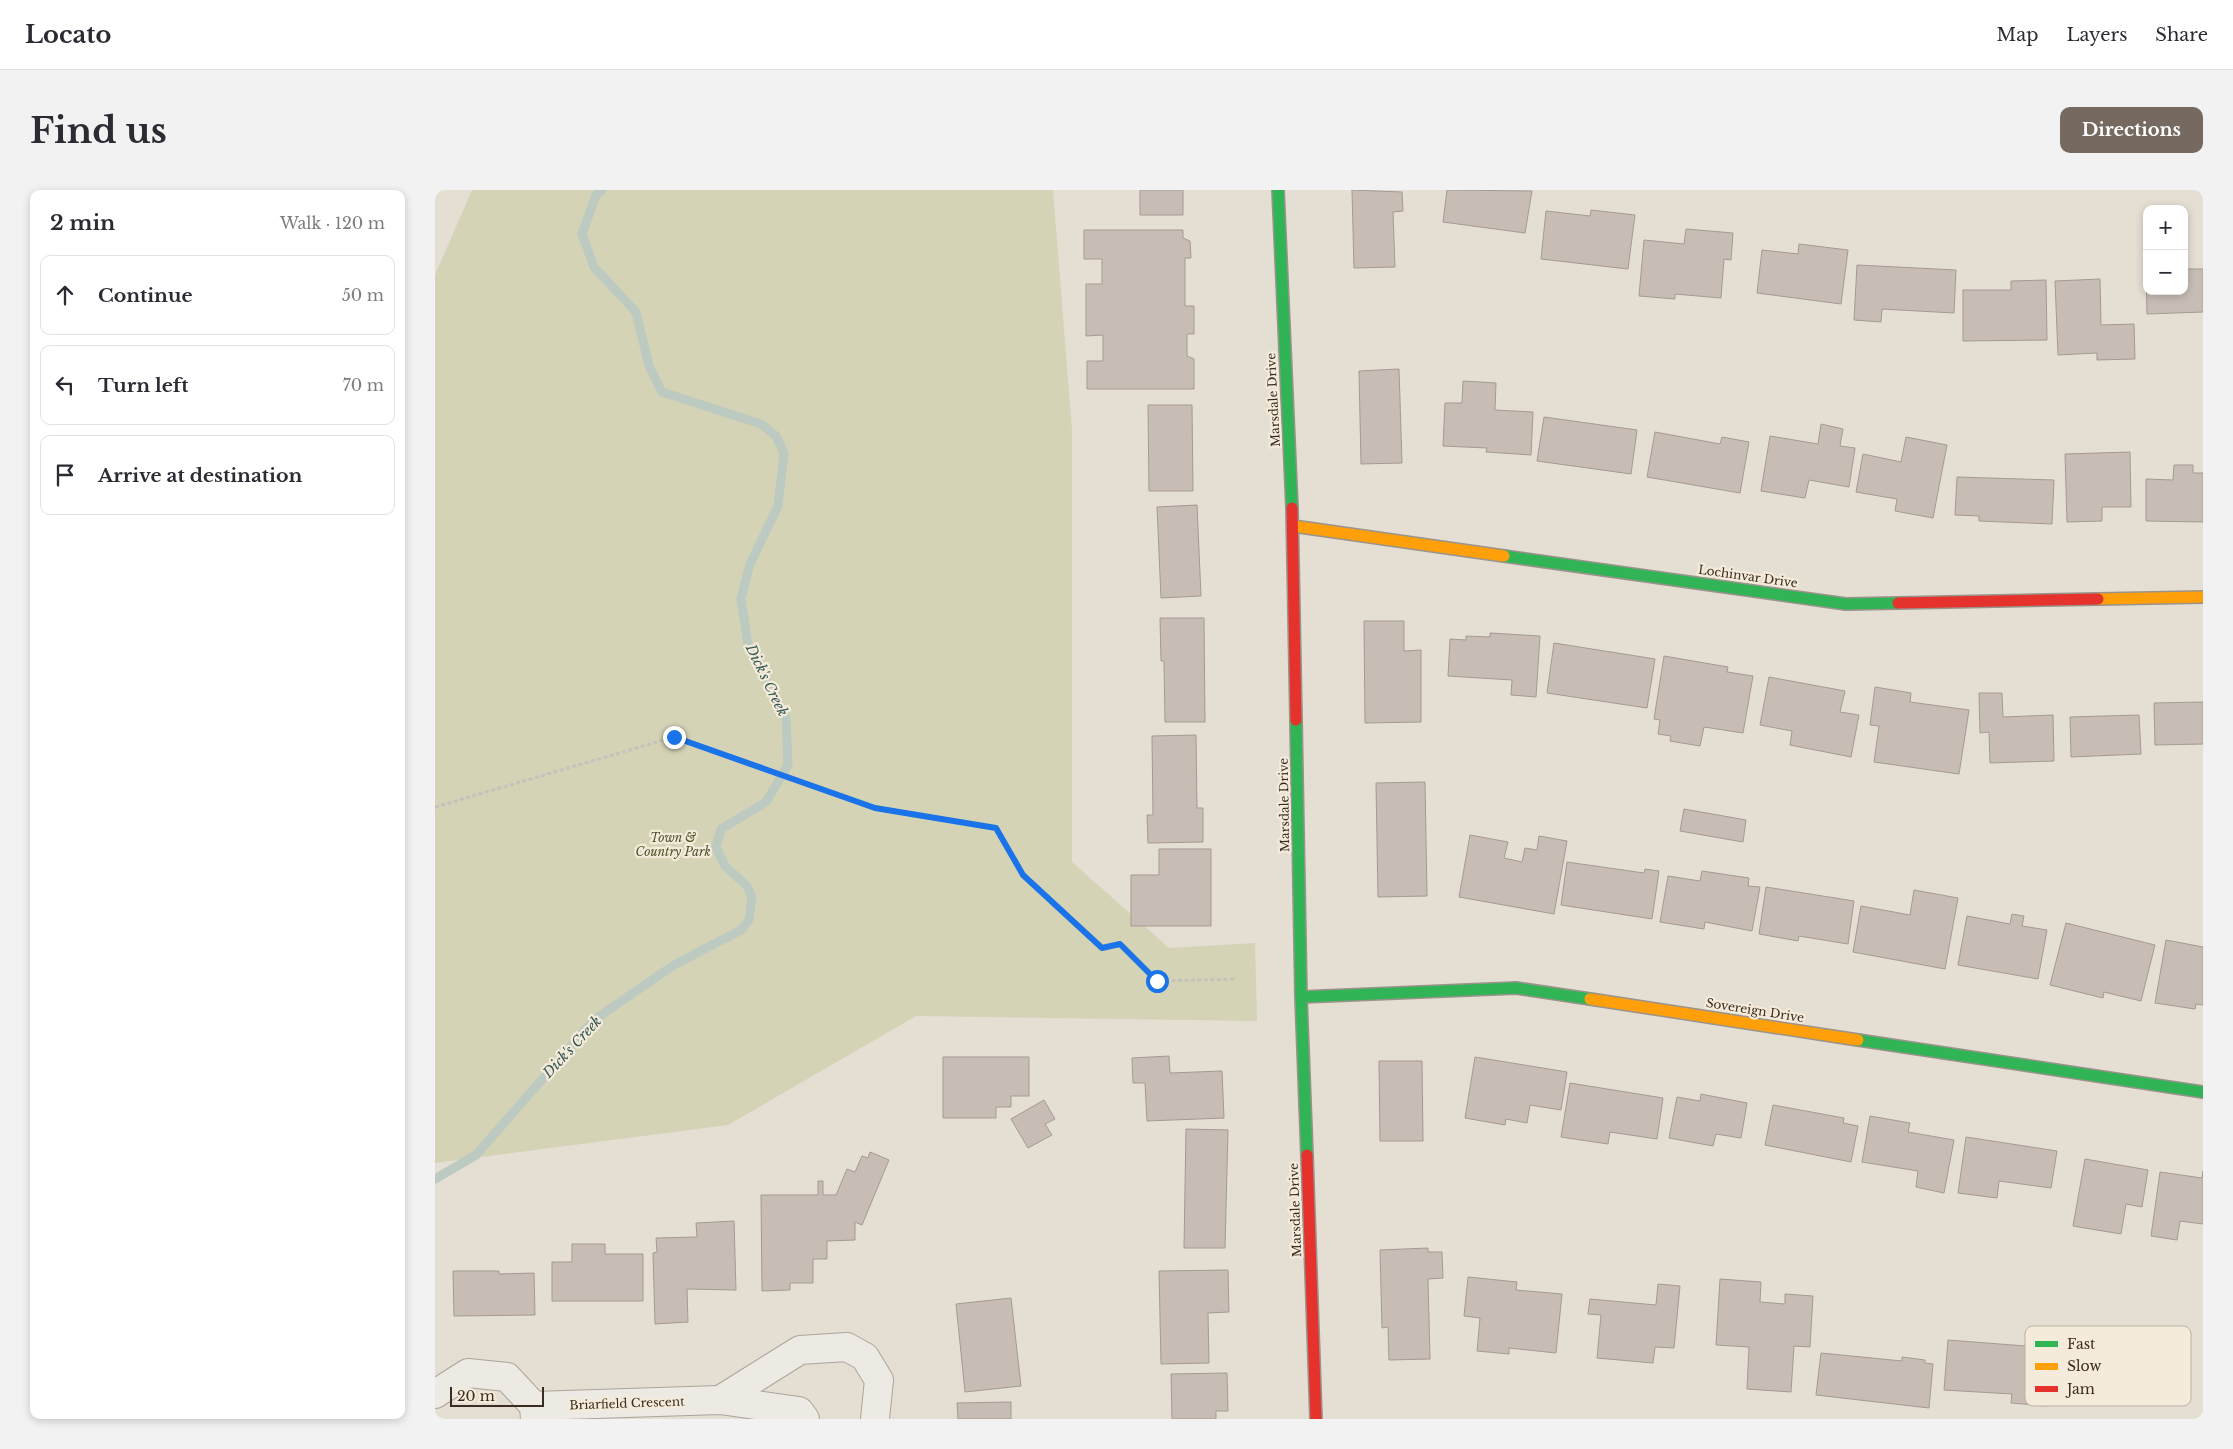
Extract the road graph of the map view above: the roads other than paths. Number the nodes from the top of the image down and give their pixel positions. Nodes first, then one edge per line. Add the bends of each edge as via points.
1 (1278, 190) edge
2 (1293, 526) junction
3 (2203, 597) edge
4 (1301, 998) junction
5 (2203, 1092) edge
6 (435, 1394) edge
7 (720, 1400) junction
8 (535, 1413) edge
9 (1322, 1418) edge
10 (805, 1419) edge
11 (875, 1419) edge

1 - 2 street, Marsdale Drive
2 - 3 street, Lochinvar Drive via 1846,604
2 - 4 street, Marsdale Drive
4 - 5 street, Sovereign Drive via 1516,988
4 - 9 street, Marsdale Drive
6 - 8 street, Briarfield Crescent via 468,1373 507,1377
7 - 8 street, Briarfield Crescent
7 - 10 street, Briarfield Crescent via 799,1411
7 - 11 street via 800,1350 847,1347 865,1357 879,1380

